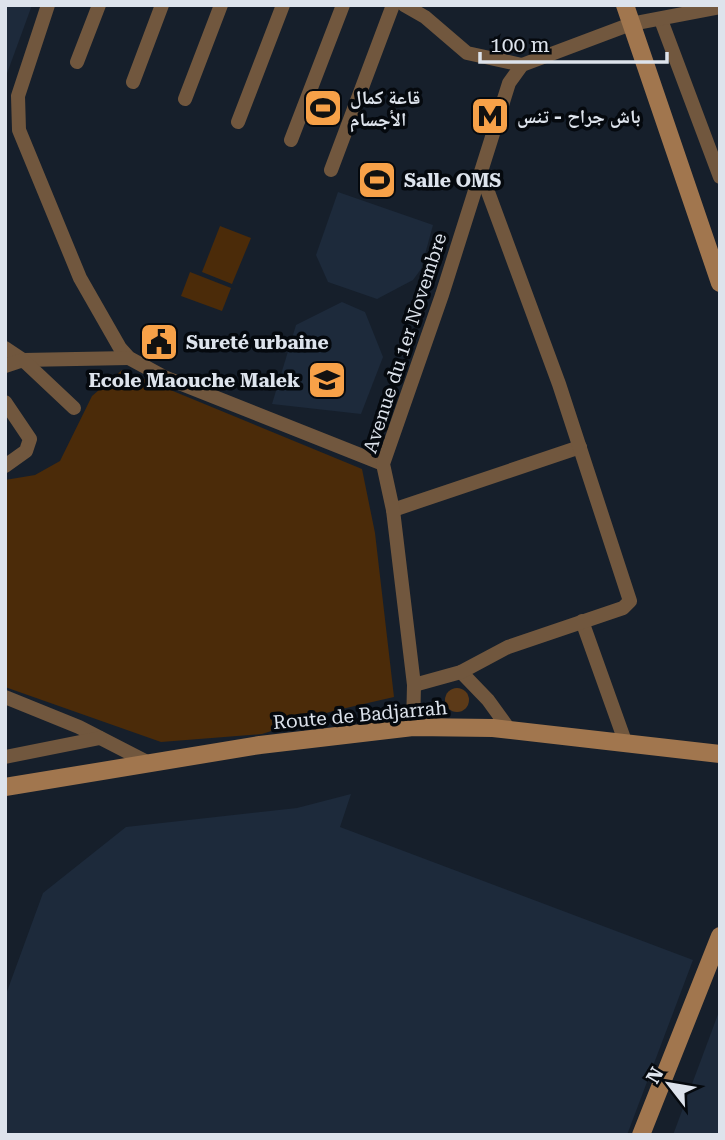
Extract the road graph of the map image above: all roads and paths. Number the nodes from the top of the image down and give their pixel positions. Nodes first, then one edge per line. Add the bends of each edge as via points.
1 (48, 5) edge
2 (99, 5) edge
3 (162, 5) edge
4 (220, 5) edge
5 (283, 5) edge
6 (343, 5) edge
7 (393, 5) edge
8 (404, 5) edge
9 (625, 5) edge
10 (720, 7) edge
11 (661, 20) junction
12 (631, 24) junction
13 (77, 62) dead end
14 (522, 65) junction
15 (133, 82) dead end
16 (185, 99) dead end
17 (238, 122) dead end
18 (291, 140) dead end
19 (331, 170) dead end
20 (481, 173) junction
21 (720, 177) edge
22 (720, 283) edge
23 (5, 348) edge
24 (129, 358) junction
25 (23, 360) junction
26 (5, 366) edge
27 (5, 402) edge
28 (74, 408) dead end
29 (580, 447) junction
30 (383, 464) junction
31 (5, 466) edge
32 (393, 510) junction
33 (582, 621) junction
34 (461, 672) junction
35 (414, 685) junction
36 (5, 697) edge
37 (414, 727) junction
38 (509, 729) junction
39 (100, 738) junction
40 (626, 744) junction
41 (720, 754) edge
42 (5, 757) edge
43 (147, 762) junction
44 (5, 787) edge
45 (719, 942) edge
46 (641, 1135) edge

1 - 24 street via 18,96 19,130 80,278 111,336
2 - 13 street
3 - 15 street
4 - 16 street
5 - 17 street
6 - 18 street
7 - 19 street
8 - 14 street via 467,53
9 - 12 main road
10 - 11 street
11 - 12 street
11 - 21 street
12 - 14 street
12 - 22 main road
14 - 20 street, Avenue du 1er Novembre via 509,83
20 - 29 street
20 - 30 street, Avenue du 1er Novembre
23 - 25 street
24 - 25 street
24 - 30 street via 164,377
25 - 26 street
25 - 28 street
27 - 31 street via 30,439 26,451
29 - 32 street
29 - 33 street via 630,596 623,608
30 - 32 street, Avenue du 1er Novembre
32 - 35 street, Avenue du 1er Novembre
33 - 34 street via 508,647
33 - 40 street
34 - 35 street
34 - 38 street
35 - 37 street, Avenue du 1er Novembre
36 - 39 street
37 - 38 main road, Route de Badjarrah
37 - 43 main road, Route de Badjarrah
38 - 40 main road, Route de Badjarrah
39 - 42 street
39 - 43 street
40 - 41 main road, Route de Badjarrah
43 - 44 main road, Route de Badjarrah
45 - 46 main road

